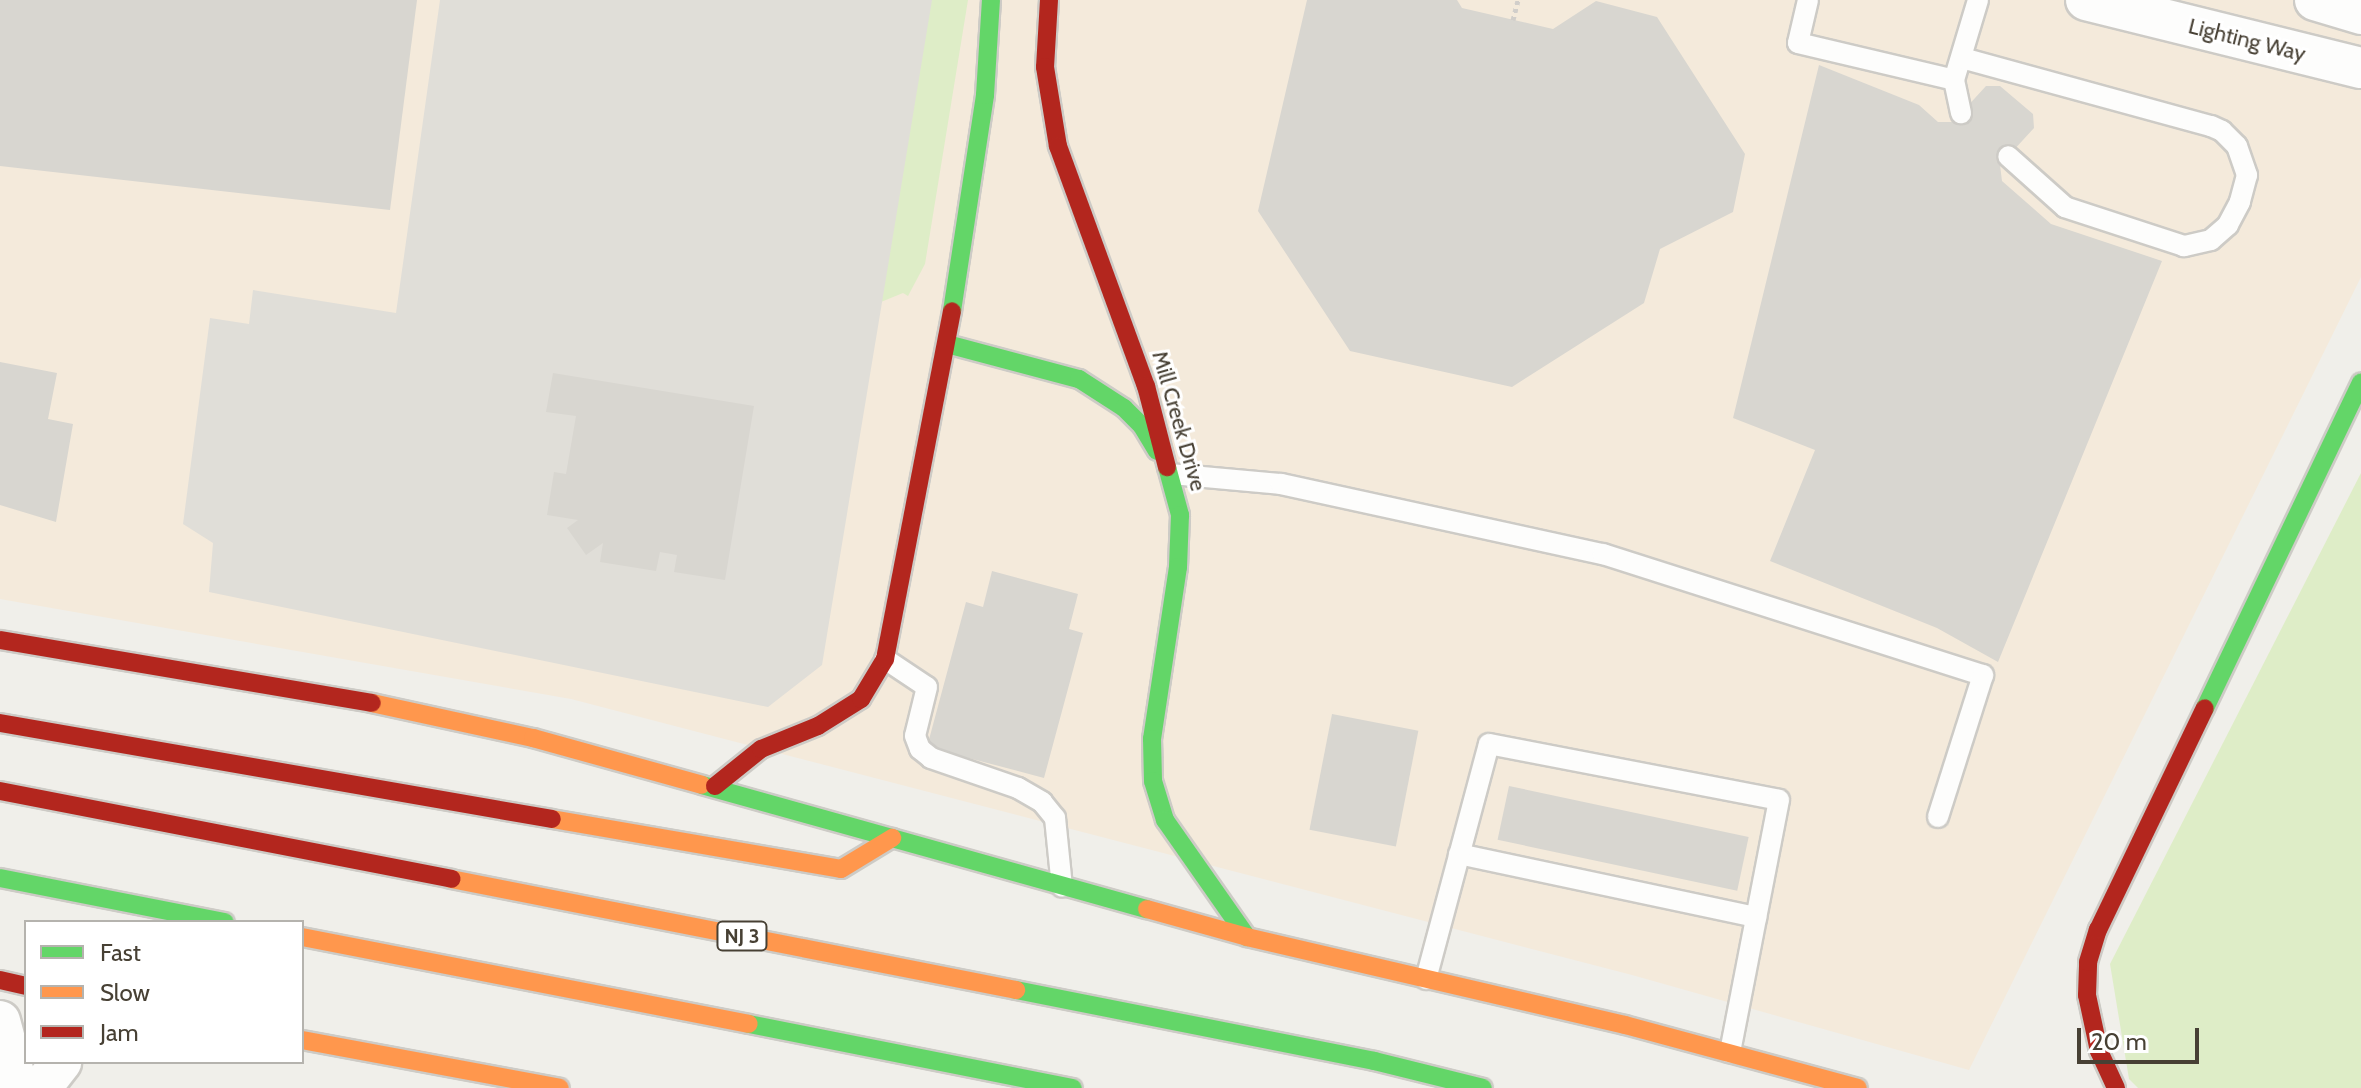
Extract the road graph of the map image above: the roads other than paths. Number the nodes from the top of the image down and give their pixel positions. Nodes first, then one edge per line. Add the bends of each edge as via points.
1 (991, 0) edge
2 (1049, 0) edge
3 (1808, 0) edge
4 (1978, 0) edge
5 (2086, 0) edge
6 (2315, 0) edge
7 (2361, 14) edge
8 (1962, 58) junction
9 (2361, 68) edge
10 (1954, 80) junction
11 (1961, 113) dead end
12 (2008, 156) dead end
13 (947, 344) junction
14 (2361, 382) edge
15 (1171, 474) junction
16 (0, 640) edge
17 (885, 659) junction
18 (0, 723) edge
19 (715, 786) junction
20 (0, 791) edge
21 (1938, 817) dead end
22 (892, 838) junction
23 (1459, 854) junction
24 (0, 878) edge
25 (1062, 887) junction
26 (1756, 917) junction
27 (215, 920) edge
28 (304, 937) edge
29 (1247, 937) junction
30 (1426, 979) junction
31 (0, 980) edge
32 (24, 986) edge
33 (0, 1021) edge
34 (730, 1021) junction
35 (304, 1040) edge
36 (1730, 1052) junction
37 (843, 1062) dead end
38 (59, 1064) edge
39 (18, 1088) edge
40 (41, 1088) edge
41 (560, 1088) edge
42 (1073, 1088) edge
43 (1483, 1088) edge
44 (1858, 1088) edge
45 (2116, 1088) edge

1 - 13 main road via 985,95
2 - 15 main road, Mill Creek Drive via 1045,67 1058,146 1146,386
3 - 10 lane via 1798,43
4 - 8 lane
5 - 9 street, Lighting Way
6 - 7 street
8 - 10 lane
8 - 12 lane via 2211,126 2237,146 2247,175 2228,225 2211,240 2184,246 2065,207
10 - 11 lane
13 - 15 main road via 1052,369 1103,393 1142,426
13 - 17 main road
14 - 45 main road via 2098,930 2088,962 2087,995 2099,1051
15 - 21 lane via 1281,484 1603,554 1983,675
15 - 29 main road, Mill Creek Drive via 1181,542 1152,739 1153,781 1165,820
16 - 19 main road via 388,706
17 - 19 main road via 861,699 818,726 761,749
17 - 25 lane via 927,687 915,736 920,749 931,758 1018,788 1055,818
18 - 22 main road via 841,869
19 - 22 main road
20 - 43 main road, NJ 3 via 1160,1018
22 - 25 main road
23 - 26 lane
23 - 26 lane via 1489,744 1779,800
23 - 30 lane
24 - 27 main road
25 - 29 main road
26 - 36 lane
28 - 34 main road
29 - 30 main road
30 - 36 main road
31 - 32 main road
33 - 39 street
34 - 37 main road
34 - 42 main road
35 - 41 main road
36 - 44 main road
38 - 40 street

